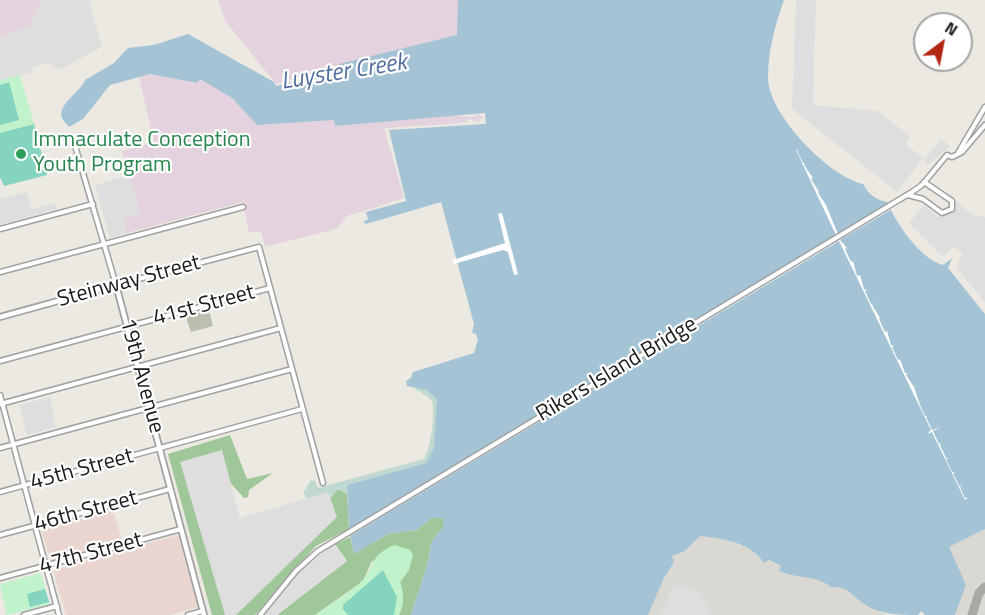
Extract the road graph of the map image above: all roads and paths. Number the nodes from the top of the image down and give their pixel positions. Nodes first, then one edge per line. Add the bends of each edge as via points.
1 (985, 108) edge
2 (985, 125) edge
3 (73, 139) dead end
4 (958, 153) junction
5 (924, 182) junction
6 (907, 195) junction
7 (93, 204) junction
8 (243, 207) dead end
9 (0, 230) edge
10 (105, 244) junction
11 (0, 272) edge
12 (116, 285) junction
13 (270, 288) junction
14 (0, 317) edge
15 (127, 327) junction
16 (281, 328) junction
17 (0, 361) edge
18 (139, 368) junction
19 (292, 369) junction
20 (0, 395) edge
21 (1, 404) edge
22 (149, 408) junction
23 (302, 410) junction
24 (13, 444) junction
25 (0, 448) edge
26 (160, 448) junction
27 (323, 483) dead end
28 (24, 485) junction
29 (171, 489) junction
30 (0, 492) edge
31 (35, 525) junction
32 (182, 529) junction
33 (0, 535) edge
34 (46, 566) junction
35 (0, 578) edge
36 (57, 606) junction
37 (203, 613) edge
38 (24, 615) edge
39 (59, 615) edge
40 (188, 615) edge
41 (260, 615) edge

1 - 4 street
2 - 4 street
3 - 7 street, 19th Avenue
4 - 5 street, Rikers Island Bridge via 947,155
5 - 6 street, Rikers Island Bridge
5 - 6 street via 952,201 952,209 942,213 923,198
6 - 41 street, Rikers Island Bridge via 318,550
7 - 9 street
7 - 10 street, 19th Avenue
8 - 10 street
10 - 11 street
10 - 12 street, 19th Avenue
12 - 13 street, Steinway Street via 259,246
12 - 14 street, Steinway Street
12 - 15 street, 19th Avenue
13 - 15 street, 41st Street
13 - 16 street
15 - 17 street, 41st Street
15 - 18 street, 19th Avenue
16 - 18 street
16 - 19 street
18 - 21 street
18 - 22 street, 19th Avenue
19 - 22 street
19 - 23 street
20 - 21 street
21 - 24 street
22 - 24 street
22 - 26 street, 19th Avenue
23 - 26 street, 45th Street
23 - 27 street
24 - 25 street
24 - 28 street
26 - 28 street, 45th Street
26 - 29 street, 19th Avenue
28 - 30 street, 45th Street
28 - 31 street
29 - 31 street, 46th Street
29 - 32 street, 19th Avenue
31 - 33 street, 46th Street
31 - 34 street
32 - 34 street, 47th Street
32 - 37 street, 19th Avenue
34 - 35 street, 47th Street
34 - 36 street
36 - 38 street
36 - 39 street
37 - 40 street

